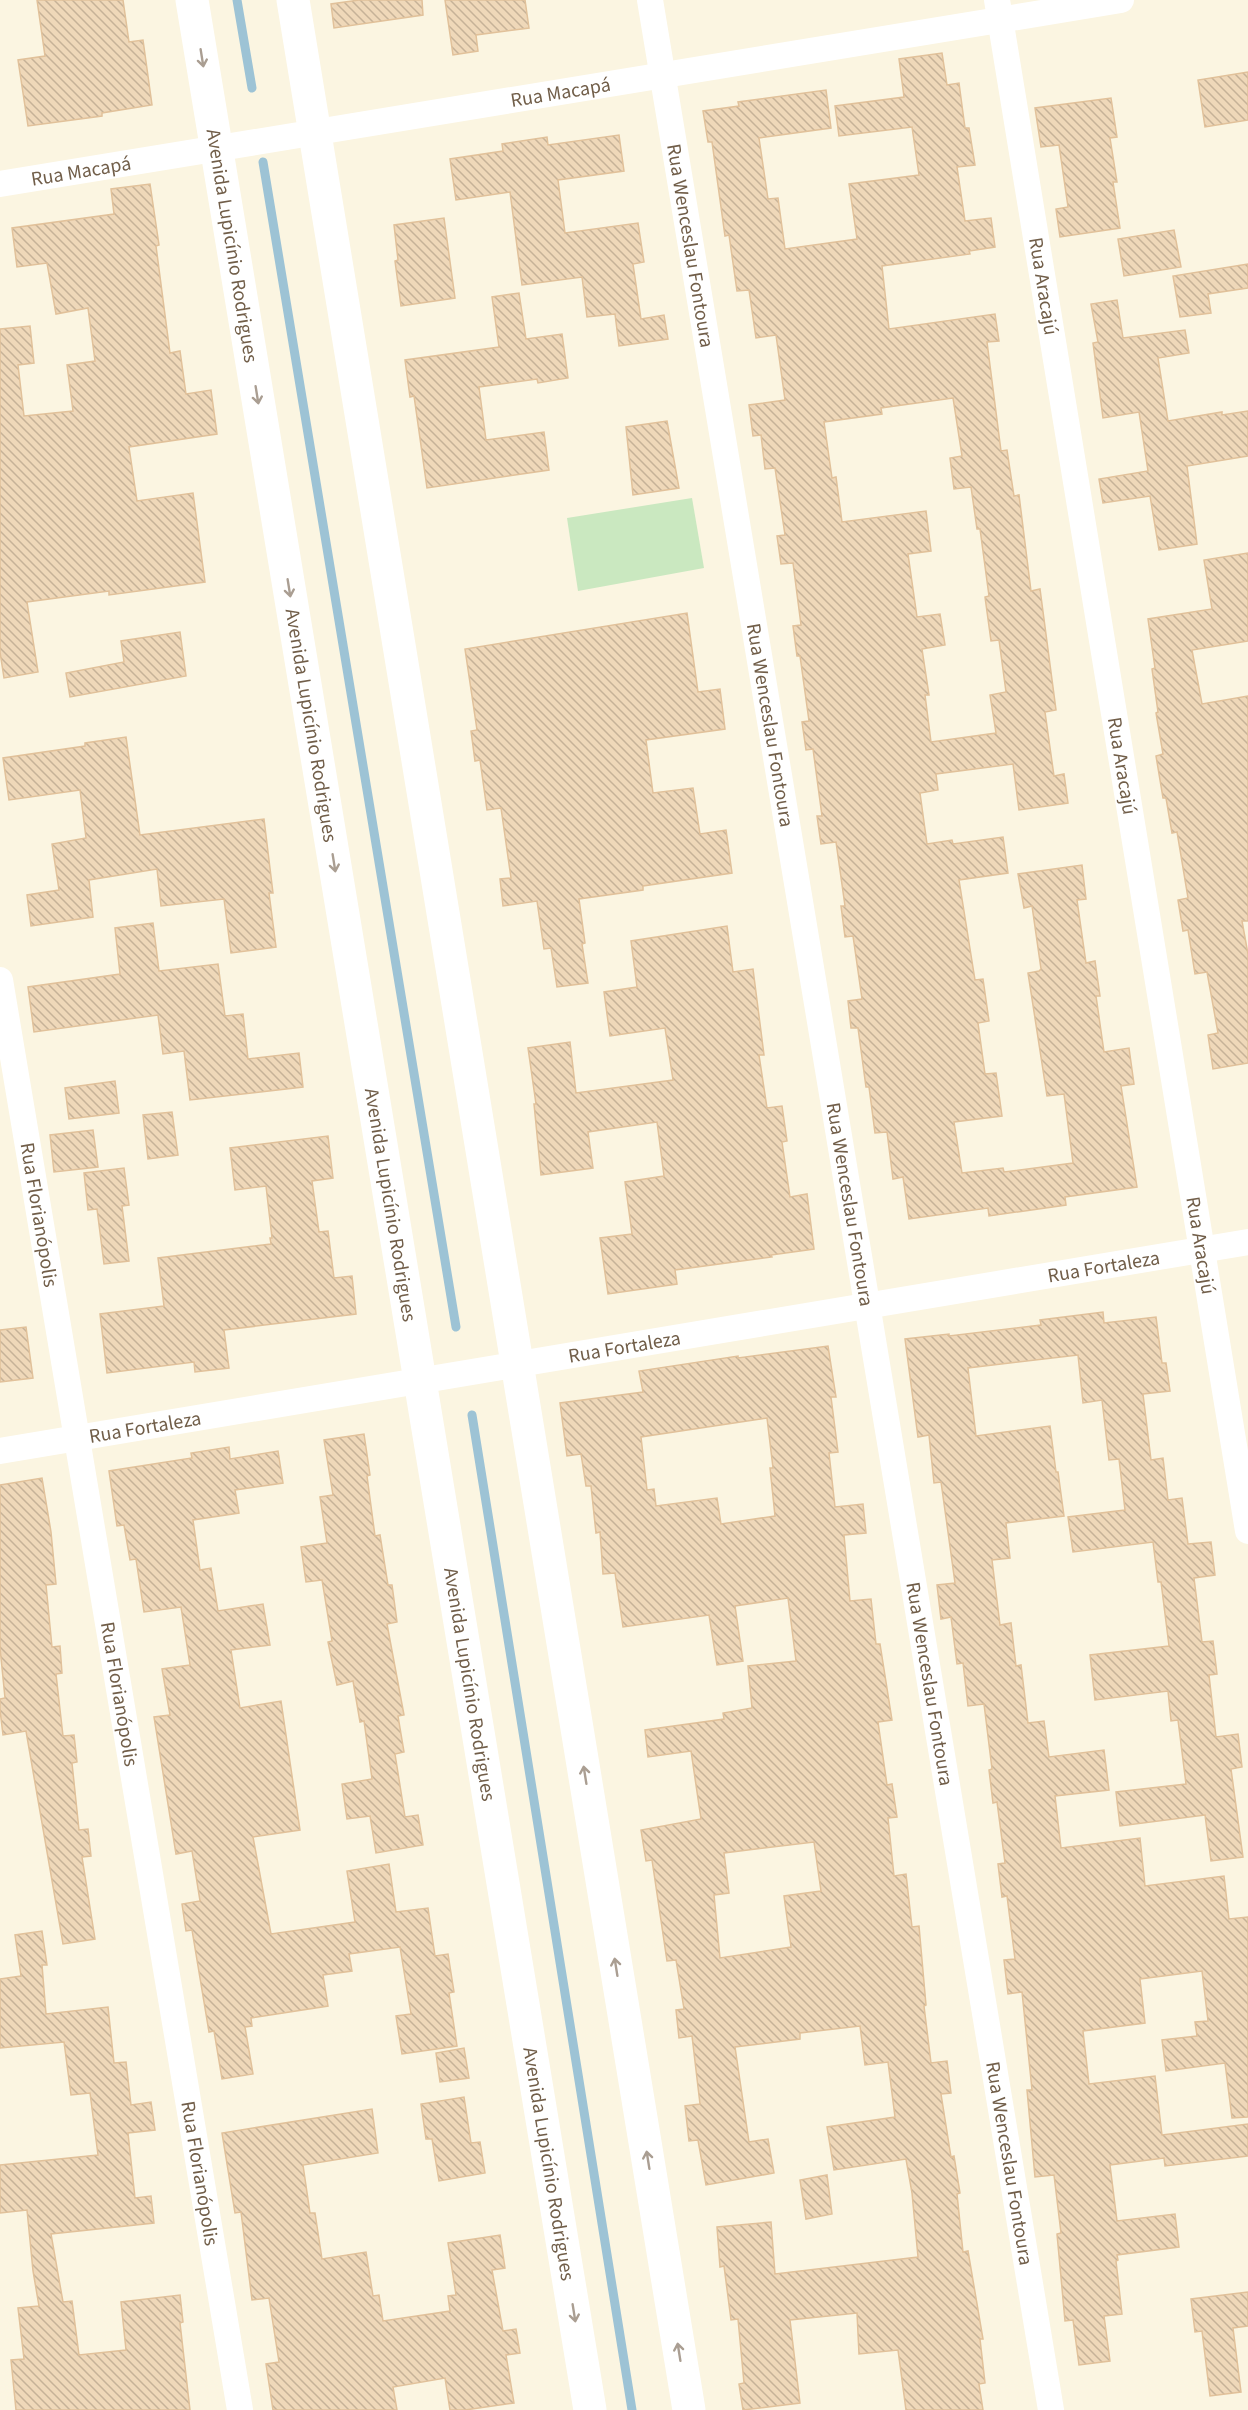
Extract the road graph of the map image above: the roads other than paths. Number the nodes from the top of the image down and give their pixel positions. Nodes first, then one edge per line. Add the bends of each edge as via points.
1 (192, 0) edge
2 (293, 0) edge
3 (650, 0) edge
4 (1121, 0) edge
5 (998, 10) edge
6 (662, 75) junction
7 (315, 132) junction
8 (216, 148) junction
9 (0, 183) edge
10 (0, 980) edge
11 (1248, 1242) edge
12 (1202, 1250) junction
13 (867, 1306) junction
14 (517, 1364) junction
15 (420, 1381) junction
16 (77, 1438) junction
17 (0, 1450) edge
18 (1248, 1531) edge
19 (240, 2410) edge
20 (590, 2410) edge
21 (689, 2410) edge
22 (1051, 2410) edge

1 -> 8 street, Avenida Lupicínio Rodrigues
2 - 7 street
3 - 6 street, Rua Wenceslau Fontoura
4 - 5 street, Rua Macapá
5 - 6 street, Rua Macapá
5 - 12 street, Rua Aracajú
6 - 7 street, Rua Macapá
6 - 13 street, Rua Wenceslau Fontoura
7 - 8 street, Rua Macapá
7 - 14 street
8 - 9 street, Rua Macapá
8 -> 15 street, Avenida Lupicínio Rodrigues
10 - 16 street, Rua Florianópolis
11 - 12 street, Rua Fortaleza
12 - 13 street, Rua Fortaleza
12 - 18 street, Rua Aracajú
13 - 14 street, Rua Fortaleza
13 - 22 street, Rua Wenceslau Fontoura
14 - 15 street, Rua Fortaleza
21 -> 14 street
15 - 16 street, Rua Fortaleza
15 -> 20 street, Avenida Lupicínio Rodrigues
16 - 17 street, Rua Fortaleza
16 - 19 street, Rua Florianópolis

